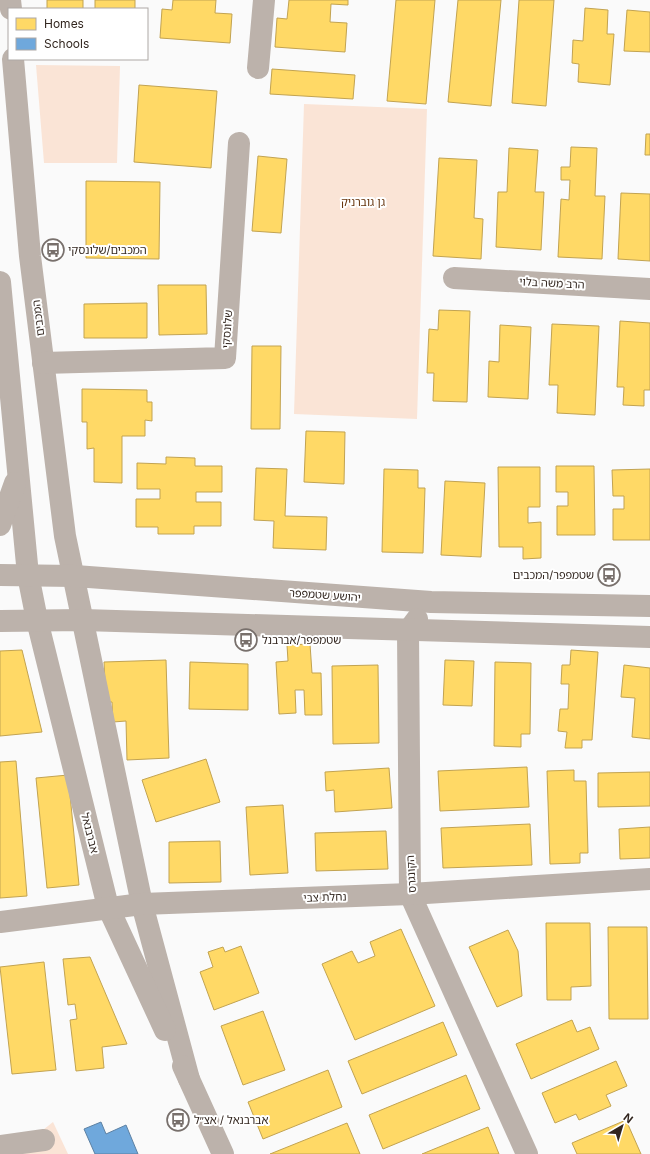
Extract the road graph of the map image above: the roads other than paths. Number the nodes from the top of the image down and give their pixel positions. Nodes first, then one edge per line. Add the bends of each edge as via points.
1 (264, 0) edge
2 (13, 60) edge
3 (258, 68) dead end
4 (239, 143) dead end
5 (454, 278) dead end
6 (0, 282) edge
7 (650, 289) edge
8 (43, 363) junction
9 (18, 474) junction
10 (0, 525) edge
11 (0, 575) edge
12 (28, 575) junction
13 (75, 576) junction
14 (431, 602) junction
15 (650, 606) edge
16 (37, 620) junction
17 (83, 620) junction
18 (0, 621) edge
19 (408, 631) junction
20 (650, 637) edge
21 (650, 879) edge
22 (410, 894) junction
23 (142, 904) junction
24 (108, 907) junction
25 (0, 922) edge
26 (189, 1079) junction
27 (44, 1140) dead end
28 (0, 1146) edge
29 (223, 1154) edge
30 (527, 1154) edge

1 - 3 street
2 - 8 street, המכבים via 30,256
4 - 8 street, שלונסקי via 225,358
5 - 7 street, הרב משה בלוי
6 - 9 street
8 - 13 street, המכבים via 65,536
9 - 10 street
9 - 12 street
11 - 12 street, יהושע שטמפפר
12 - 13 street, יהושע שטמפפר
12 - 16 street, אברבנאל
13 - 14 street, יהושע שטמפפר
13 - 17 street, אברבנאל
14 - 15 street, יהושע שטמפפר
14 - 19 street
16 - 17 street
16 - 18 street
16 - 24 street, אברבנאל
17 - 19 street
17 - 23 street, אברבנאל
19 - 20 street
19 - 22 street, הקונגרס
21 - 22 street, נחלת צבי
22 - 23 street, נחלת צבי
22 - 30 street, הקונגרס
23 - 24 street, נחלת צבי
23 - 26 street, אברבנאל
24 - 25 street, נחלת צבי
24 - 26 street, אברבנאל
26 - 29 street, אברבנאל
27 - 28 street

